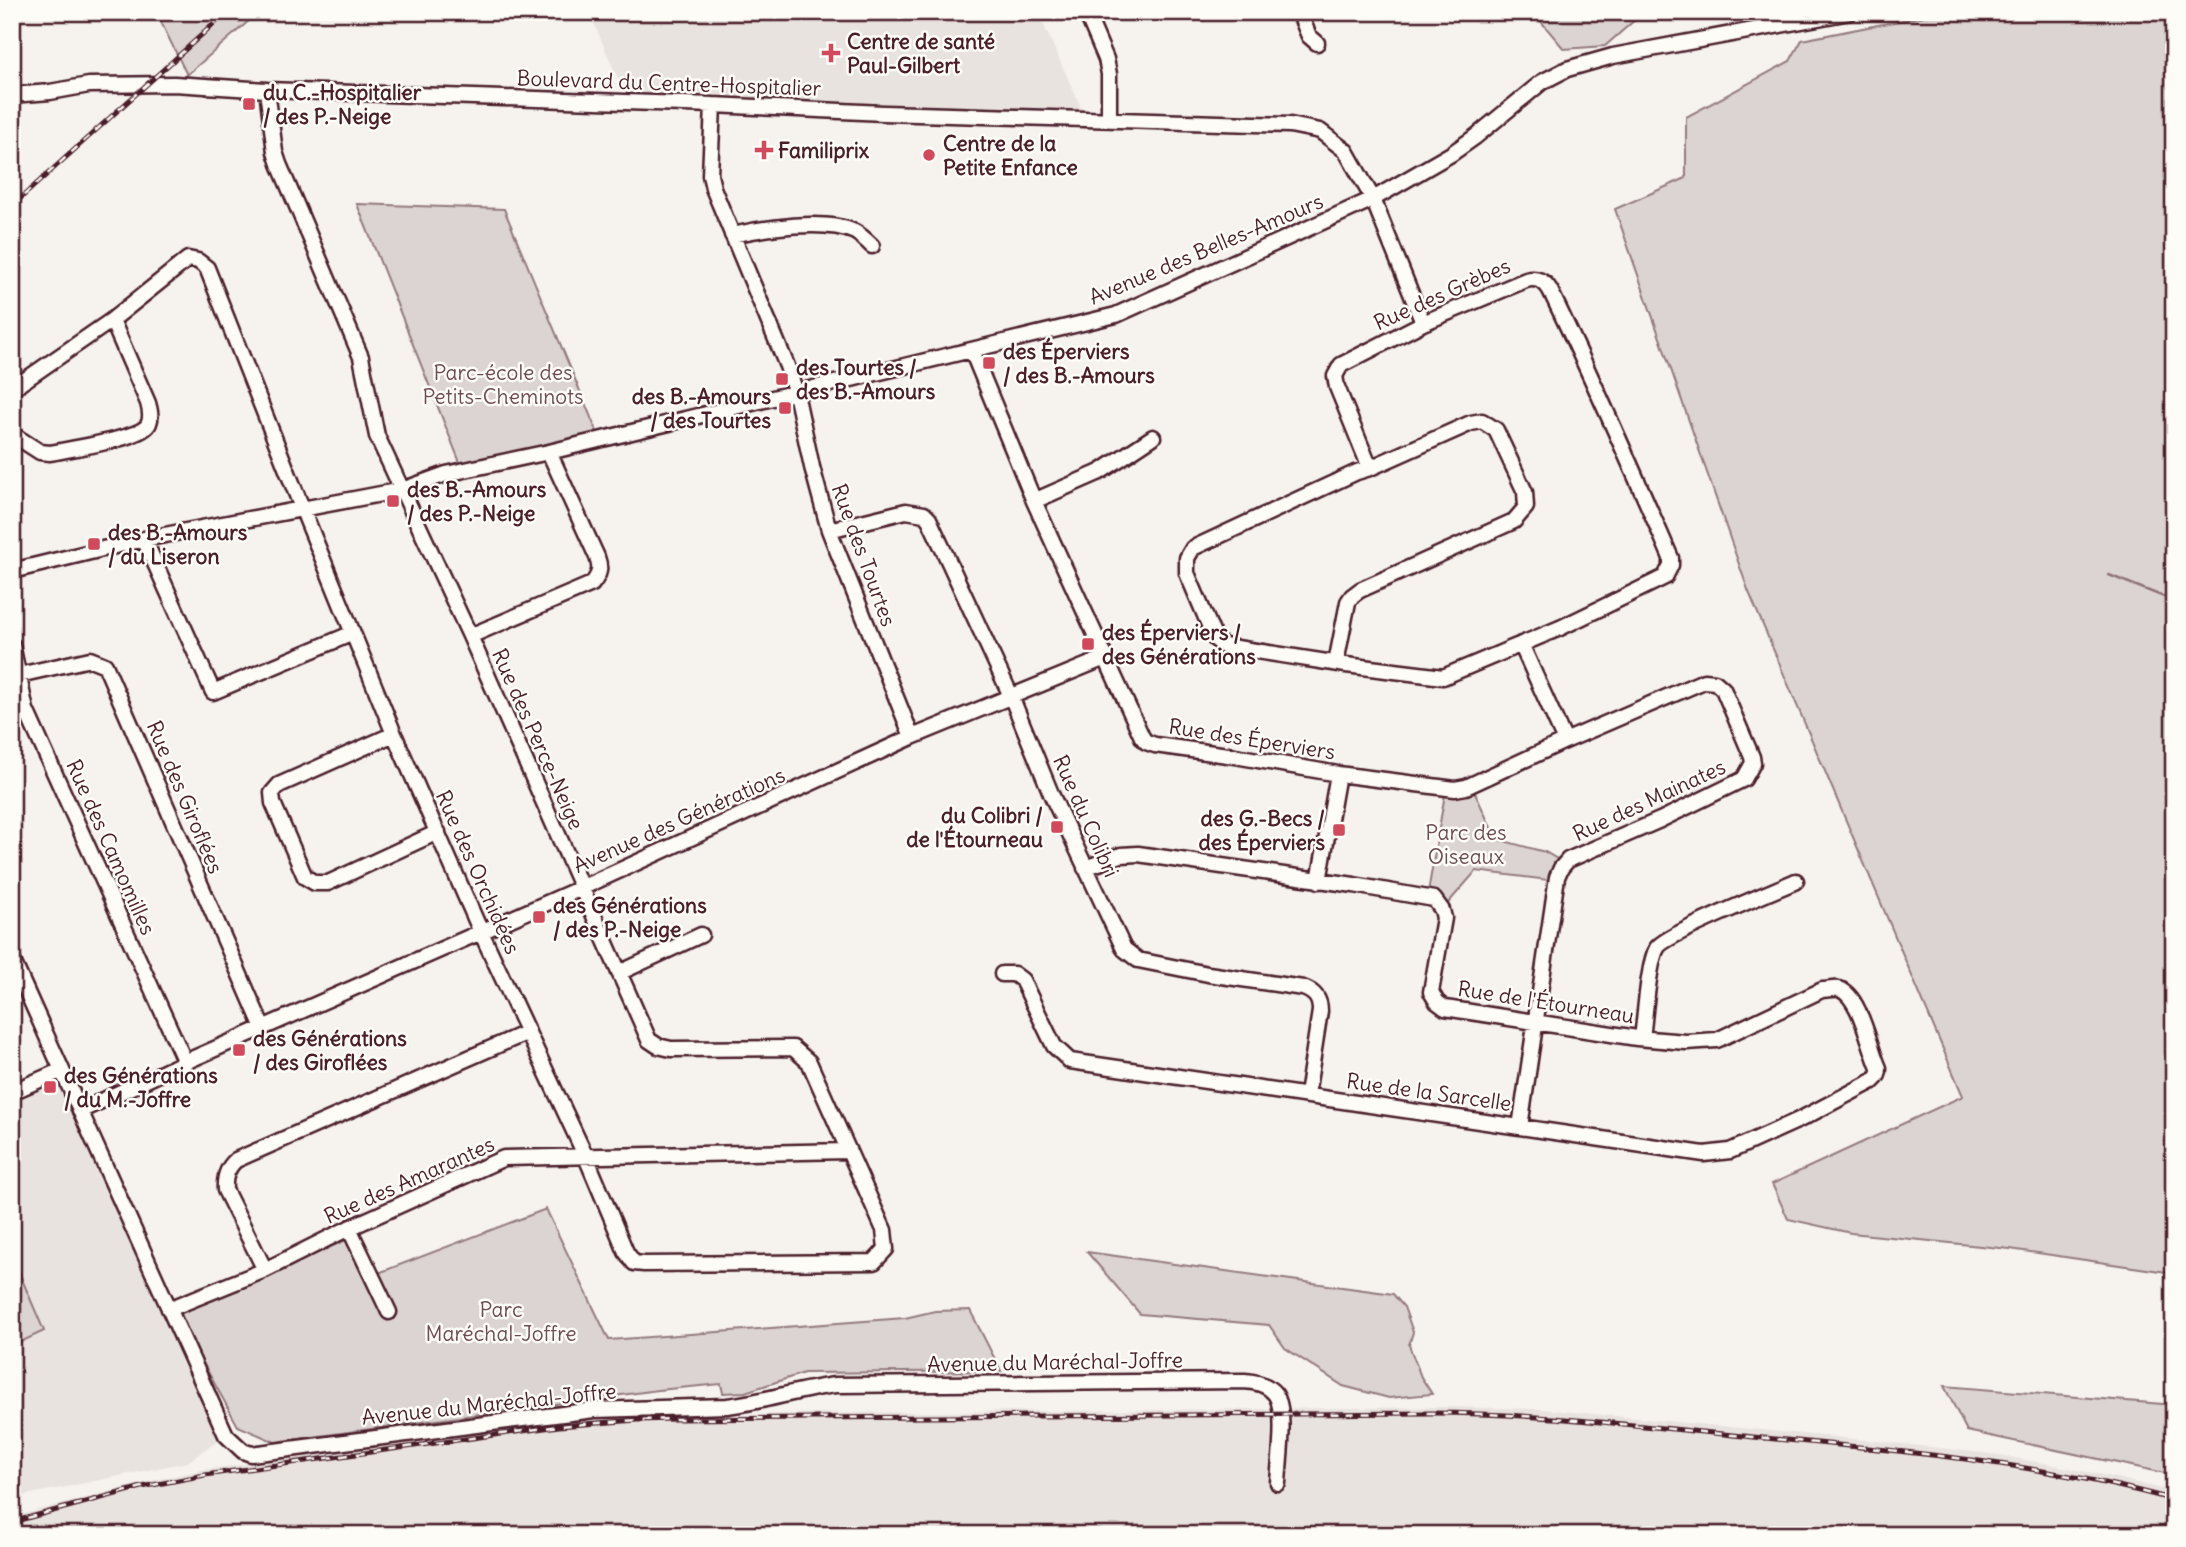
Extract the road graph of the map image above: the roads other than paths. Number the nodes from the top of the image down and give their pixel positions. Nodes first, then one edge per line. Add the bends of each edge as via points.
1 (1086, 12) edge
2 (1299, 12) edge
3 (1850, 12) edge
4 (1317, 43) dead end
5 (267, 90) junction
6 (12, 94) edge
7 (713, 105) junction
8 (1109, 118) junction
9 (1373, 199) junction
10 (732, 235) junction
11 (872, 246) dead end
12 (112, 320) junction
13 (1423, 323) junction
14 (972, 351) junction
15 (12, 389) edge
16 (796, 393) junction
17 (12, 434) edge
18 (1153, 437) dead end
19 (549, 452) junction
20 (1370, 468) junction
21 (402, 489) junction
22 (1034, 501) junction
23 (302, 508) junction
24 (829, 530) junction
25 (144, 539) junction
26 (12, 571) edge
27 (353, 633) junction
28 (470, 636) junction
29 (1521, 644) junction
30 (12, 645) edge
31 (1105, 658) junction
32 (1336, 663) junction
33 (19, 675) junction
34 (1715, 682) joint
35 (1011, 696) junction
36 (394, 734) junction
37 (912, 737) junction
38 (1565, 741) junction
39 (1338, 774) junction
40 (438, 832) junction
41 (1085, 867) junction
42 (1320, 881) junction
43 (1796, 881) dead end
44 (580, 888) junction
45 (481, 932) junction
46 (702, 935) dead end
47 (12, 959) edge
48 (619, 973) junction
49 (1002, 974) dead end
50 (1536, 1022) junction
51 (263, 1028) junction
52 (528, 1032) junction
53 (1642, 1038) junction
54 (185, 1062) junction
55 (62, 1070) junction
56 (1879, 1072) joint
57 (12, 1092) edge
58 (1307, 1095) junction
59 (80, 1111) junction
60 (1520, 1126) junction
61 (848, 1150) junction
62 (586, 1157) junction
63 (349, 1228) junction
64 (874, 1262) joint
65 (265, 1270) junction
66 (169, 1309) junction
67 (389, 1312) dead end
68 (1278, 1483) dead end

1 - 8 street via 1106,59
2 - 4 street
3 - 9 street, Avenue des Belles-Amours via 1613,56 1567,69 1542,82 1451,154
5 - 6 street, Boulevard du Centre-Hospitalier via 89,85
5 - 7 street, Boulevard du Centre-Hospitalier
5 - 21 street, Rue des Perce-Neige via 279,164 362,357 377,436
7 - 8 street, Boulevard du Centre-Hospitalier
7 - 10 street, Rue des Tourtes via 710,175
8 - 9 street, Boulevard du Centre-Hospitalier via 1290,125 1320,131 1346,151
9 - 13 street, Boulevard du Centre-Hospitalier
9 - 14 street, Avenue des Belles-Amours via 1116,315
10 - 11 street via 782,226 828,226 852,230
10 - 16 street, Rue des Tourtes
12 - 15 street
12 - 17 street via 148,403 148,425 136,434 50,453 40,452
12 - 23 street, Rue des Orchidées via 188,259 208,268
13 - 20 street, Rue des Grèbes via 1347,361 1335,376
13 - 29 street, Rue des Grèbes via 1526,280 1546,284 1671,558 1665,577
14 - 16 street, Avenue des Belles-Amours
14 - 22 street, Rue des Éperviers
16 - 19 street, Avenue des Belles-Amours
16 - 24 street, Rue des Tourtes
18 - 22 street via 1100,472
19 - 21 street, Avenue des Belles-Amours via 446,474
19 - 28 street via 597,556 599,575 592,584
20 - 32 street, Rue des Grèbes via 1193,548 1186,558 1187,573 1220,643
20 - 32 street via 1482,421 1496,430 1525,492 1526,507 1514,521 1352,596
21 - 23 street, Avenue des Belles-Amours
21 - 28 street, Rue des Perce-Neige
22 - 31 street, Rue des Éperviers
23 - 25 street, Avenue des Belles-Amours
23 - 27 street, Rue des Orchidées
24 - 35 street, Rue du Colibri via 906,511 925,514
24 - 37 street, Rue des Tourtes
25 - 26 street, Avenue des Belles-Amours
25 - 27 street via 213,692
27 - 36 street, Rue des Orchidées
28 - 44 street, Rue des Perce-Neige
29 - 32 street, Rue des Grèbes via 1443,677
29 - 38 street
30 - 33 street, Rue des Camomilles
31 - 35 street, Avenue des Générations
31 - 39 street, Rue des Éperviers via 1146,742
33 - 51 street, Rue des Giroflées via 90,659 105,665
33 - 54 street, Rue des Camomilles via 26,710
34 - 38 street, Rue des Éperviers via 1703,681
34 - 50 street, Rue des Mainates via 1723,690 1752,757 1750,770 1744,779 1564,863 1557,877
35 - 37 street, Avenue des Générations
35 - 41 street, Rue du Colibri
36 - 40 street, Rue des Orchidées
36 - 40 street via 279,785 272,793 305,877 328,883
37 - 44 street, Avenue des Générations
38 - 39 street, Rue des Éperviers via 1462,788
39 - 42 street
40 - 45 street, Rue des Orchidées
41 - 42 street, Rue de l'Étourneau via 1138,854
41 - 58 street, Rue du Colibri via 1124,949 1138,960 1314,993 1320,1012
42 - 50 street, Rue de l'Étourneau via 1434,899 1444,918 1431,992 1437,1002 1445,1008
43 - 53 street via 1660,944 1653,960
44 - 45 street, Avenue des Générations
44 - 48 street, Rue des Perce-Neige
45 - 51 street, Avenue des Générations
45 - 52 street, Rue des Orchidées
46 - 48 street
47 - 55 street, Avenue du Maréchal-Joffre
48 - 61 street, Rue des Perce-Neige via 649,1040 658,1046 793,1048 809,1062
49 - 58 street, Rue de la Sarcelle via 1022,980 1055,1046 1070,1061
50 - 53 street, Rue de l'Étourneau
50 - 60 street, Rue des Mainates
51 - 54 street, Avenue des Générations
52 - 62 street, Rue des Orchidées
52 - 65 street via 231,1164 225,1190
53 - 56 street, Rue de l'Étourneau via 1712,1041 1822,990 1839,989 1858,1011
54 - 59 street, Avenue des Générations
55 - 57 street
55 - 59 street, Avenue du Maréchal-Joffre
56 - 60 street, Rue de la Sarcelle via 1873,1081 1801,1119 1726,1152 1704,1154
58 - 60 street, Rue de la Sarcelle
59 - 66 street, Avenue du Maréchal-Joffre
61 - 62 street, Rue des Amarantes
61 - 64 street, Rue des Perce-Neige via 884,1230 886,1249
62 - 63 street, Rue des Amarantes via 504,1158
62 - 64 street, Rue des Orchidées via 625,1252 634,1263
63 - 65 street, Rue des Amarantes
63 - 67 street
65 - 66 street, Rue des Amarantes
66 - 68 street, Avenue du Maréchal-Joffre via 226,1435 251,1454 594,1410 743,1404 836,1385 1244,1381 1263,1385 1278,1398

